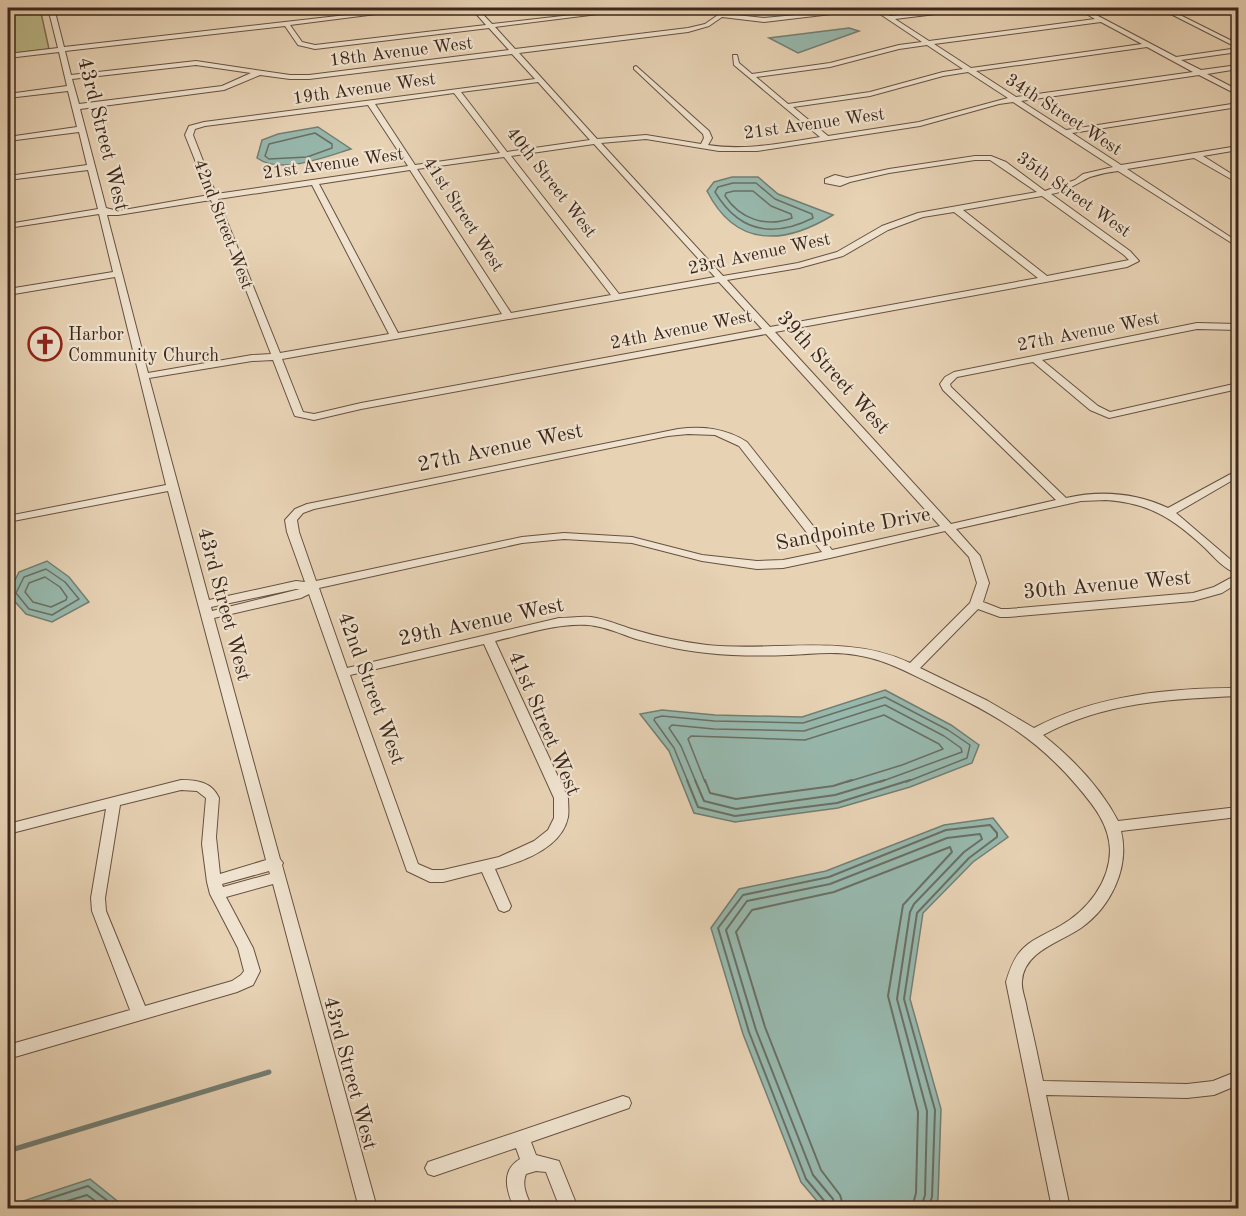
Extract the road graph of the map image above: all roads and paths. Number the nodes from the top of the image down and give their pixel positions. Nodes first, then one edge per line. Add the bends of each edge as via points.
1 (51, 8) edge
2 (420, 8) edge
3 (474, 8) edge
4 (643, 8) edge
5 (731, 8) edge
6 (865, 8) edge
7 (874, 8) edge
8 (969, 8) edge
9 (1079, 8) edge
10 (1161, 8) edge
11 (721, 15) junction
12 (889, 18) junction
13 (1103, 20) junction
14 (286, 23) junction
15 (491, 26) junction
16 (928, 44) junction
17 (1149, 45) junction
18 (1239, 48) edge
19 (63, 49) junction
20 (515, 52) junction
21 (8, 56) edge
22 (735, 56) dead end
23 (1175, 59) junction
24 (1239, 67) edge
25 (636, 68) dead end
26 (970, 71) junction
27 (260, 72) junction
28 (1202, 73) junction
29 (751, 76) junction
30 (69, 77) junction
31 (540, 80) junction
32 (72, 88) junction
33 (456, 91) junction
34 (1239, 93) edge
35 (8, 96) edge
36 (1016, 100) junction
37 (370, 102) junction
38 (1239, 105) edge
39 (787, 106) junction
40 (76, 107) junction
41 (192, 128) joint
42 (82, 129) junction
43 (1066, 132) junction
44 (8, 139) edge
45 (827, 139) junction
46 (596, 141) junction
47 (704, 147) junction
48 (1239, 148) edge
49 (506, 154) junction
50 (1196, 155) junction
51 (91, 167) junction
52 (411, 168) junction
53 (1120, 168) junction
54 (8, 178) edge
55 (847, 180) dead end
56 (1239, 181) edge
57 (314, 182) junction
58 (1044, 193) junction
59 (213, 196) junction
60 (955, 208) junction
61 (103, 212) junction
62 (8, 226) edge
63 (1239, 245) edge
64 (1135, 261) joint
65 (119, 274) junction
66 (1044, 278) junction
67 (722, 279) junction
68 (8, 292) edge
69 (617, 297) junction
70 (508, 316) junction
71 (1239, 327) edge
72 (769, 330) junction
73 (395, 336) junction
74 (275, 357) junction
75 (1035, 359) junction
76 (146, 380) junction
77 (1239, 386) edge
78 (304, 416) joint
79 (1239, 473) edge
80 (172, 487) junction
81 (1063, 501) junction
82 (1168, 513) junction
83 (295, 514) joint
84 (8, 519) edge
85 (950, 528) junction
86 (830, 555) junction
87 (1239, 571) edge
88 (1239, 578) edge
89 (312, 586) junction
90 (976, 604) junction
91 (207, 609) junction
92 (488, 639) junction
93 (911, 669) junction
94 (342, 673) junction
95 (1239, 692) edge
96 (1033, 734) junction
97 (114, 802) junction
98 (1239, 812) edge
99 (1113, 827) junction
100 (8, 829) edge
101 (486, 864) junction
102 (278, 870) junction
103 (216, 888) junction
104 (504, 906) dead end
105 (140, 1014) junction
106 (8, 1052) edge
107 (1239, 1078) edge
108 (1035, 1088) junction
109 (623, 1103) dead end
110 (521, 1138) junction
111 (530, 1163) junction
112 (434, 1168) dead end
113 (368, 1209) edge
114 (523, 1209) edge
115 (569, 1209) edge
116 (1061, 1209) edge

1 - 19 street, 43rd Street West
2 - 14 street
3 - 15 street, 39th Street West
4 - 15 street
5 - 11 street, 18th Avenue West
6 - 11 street via 764,20
7 - 12 street, 34th Street West
8 - 12 street
9 - 13 street
10 - 18 street
11 - 20 street, 18th Avenue West via 699,28
12 - 16 street, 34th Street West
13 - 16 street
13 - 17 street
14 - 15 street via 300,44 315,47
14 - 19 street
15 - 20 street, 39th Street West
16 - 26 street, 34th Street West
16 - 29 street via 876,52 830,65
17 - 23 street
17 - 26 street
18 - 23 street
19 - 21 street
19 - 30 street, 43rd Street West
20 - 27 street, 18th Avenue West via 309,77
20 - 31 street, 39th Street West
22 - 29 street via 736,64
23 - 28 street
24 - 28 street, 21st Avenue West
25 - 47 street via 706,133
26 - 36 street, 34th Street West
26 - 39 street via 930,77 870,94
27 - 30 street, 18th Avenue West via 196,63
27 - 40 street via 224,88
28 - 34 street
28 - 36 street, 21st Avenue West
29 - 39 street
30 - 32 street, 43rd Street West
31 - 33 street, 19th Avenue West
31 - 46 street, 39th Street West
32 - 35 street
32 - 40 street, 43rd Street West
33 - 37 street, 19th Avenue West
33 - 49 street, 40th Street West
36 - 43 street, 34th Street West
36 - 45 street, 21st Avenue West via 920,124
37 - 41 street, 19th Avenue West
37 - 52 street, 41st Street West
38 - 43 street
39 - 45 street
40 - 42 street, 43rd Street West
41 - 59 street, 42nd Street West via 189,135
42 - 44 street
42 - 51 street, 43rd Street West
43 - 53 street, 34th Street West
45 - 47 street, 21st Avenue West via 751,149
46 - 47 street, 21st Avenue West via 646,137
46 - 49 street, 21st Avenue West
46 - 67 street, 39th Street West
48 - 50 street, 23rd Avenue West
49 - 52 street, 21st Avenue West
49 - 69 street, 40th Street West
50 - 53 street, 23rd Avenue West
50 - 56 street
51 - 54 street
51 - 61 street, 43rd Street West
52 - 57 street, 21st Avenue West
52 - 70 street, 41st Street West
53 - 58 street, 23rd Avenue West
53 - 63 street, 34th Street West
55 - 58 street, 35th Street West via 991,158
57 - 59 street, 21st Avenue West
57 - 73 street
58 - 60 street, 23rd Avenue West
58 - 64 street, 35th Street West
59 - 61 street, 21st Avenue West via 194,202
59 - 74 street, 42nd Street West
60 - 66 street
60 - 67 street, 23rd Avenue West via 898,222 823,259
61 - 62 street, 21st Avenue West
61 - 65 street, 43rd Street West
64 - 66 street, 24th Avenue West
65 - 68 street
65 - 76 street, 43rd Street West
66 - 72 street, 24th Avenue West
67 - 69 street, 23rd Avenue West
67 - 72 street, 39th Street West
69 - 70 street, 23rd Avenue West
70 - 73 street, 23rd Avenue West
71 - 75 street, 27th Avenue West via 1197,326
72 - 78 street, 24th Avenue West
72 - 85 street, 39th Street West
73 - 74 street, 23rd Avenue West
74 - 76 street, 23rd Avenue West via 253,364
74 - 78 street, 42nd Street West via 299,414
75 - 77 street via 1094,408 1109,415
75 - 81 street, 27th Avenue West via 954,375 946,381 946,388
76 - 80 street, 43rd Street West
79 - 82 street
80 - 84 street
80 - 91 street, 43rd Street West
81 - 82 street, Sandpointe Drive via 1112,497 1142,502
81 - 85 street, Sandpointe Drive
82 - 87 street, Sandpointe Drive
83 - 86 street, 27th Avenue West via 311,506 702,429 730,436 743,444
83 - 89 street, 42nd Street West via 291,520 293,532
85 - 86 street, Sandpointe Drive
85 - 90 street, 39th Street West via 974,556 981,572 982,587
86 - 89 street, Sandpointe Drive via 783,564 739,563 626,539 564,536 522,540
88 - 90 street, 30th Avenue West via 1218,590 1193,597 1000,614
89 - 91 street, Sandpointe Drive via 301,594
89 - 94 street, 42nd Street West
90 - 93 street
91 - 102 street, 43rd Street West
92 - 93 street, 29th Avenue West via 581,620 706,649 839,649 896,661
92 - 94 street, 29th Avenue West
92 - 101 street, 41st Street West via 563,806 554,833 533,850
93 - 96 street via 999,712
94 - 101 street, 42nd Street West via 412,867 421,873 443,876
95 - 96 street via 1101,706 1053,722
96 - 99 street via 1071,769
97 - 100 street
97 - 103 street via 181,785 208,792 213,802 210,849
97 - 105 street via 99,911
98 - 99 street
99 - 108 street via 1115,871 1102,898 1077,924 1027,953 1017,970 1015,991
101 - 104 street
102 - 103 street
102 - 113 street, 43rd Street West
103 - 105 street via 245,946 252,971 247,980
105 - 106 street
107 - 108 street via 1214,1088 1187,1091
108 - 116 street
109 - 110 street
110 - 111 street
110 - 112 street
111 - 114 street via 524,1165 514,1182
111 - 115 street via 553,1167

